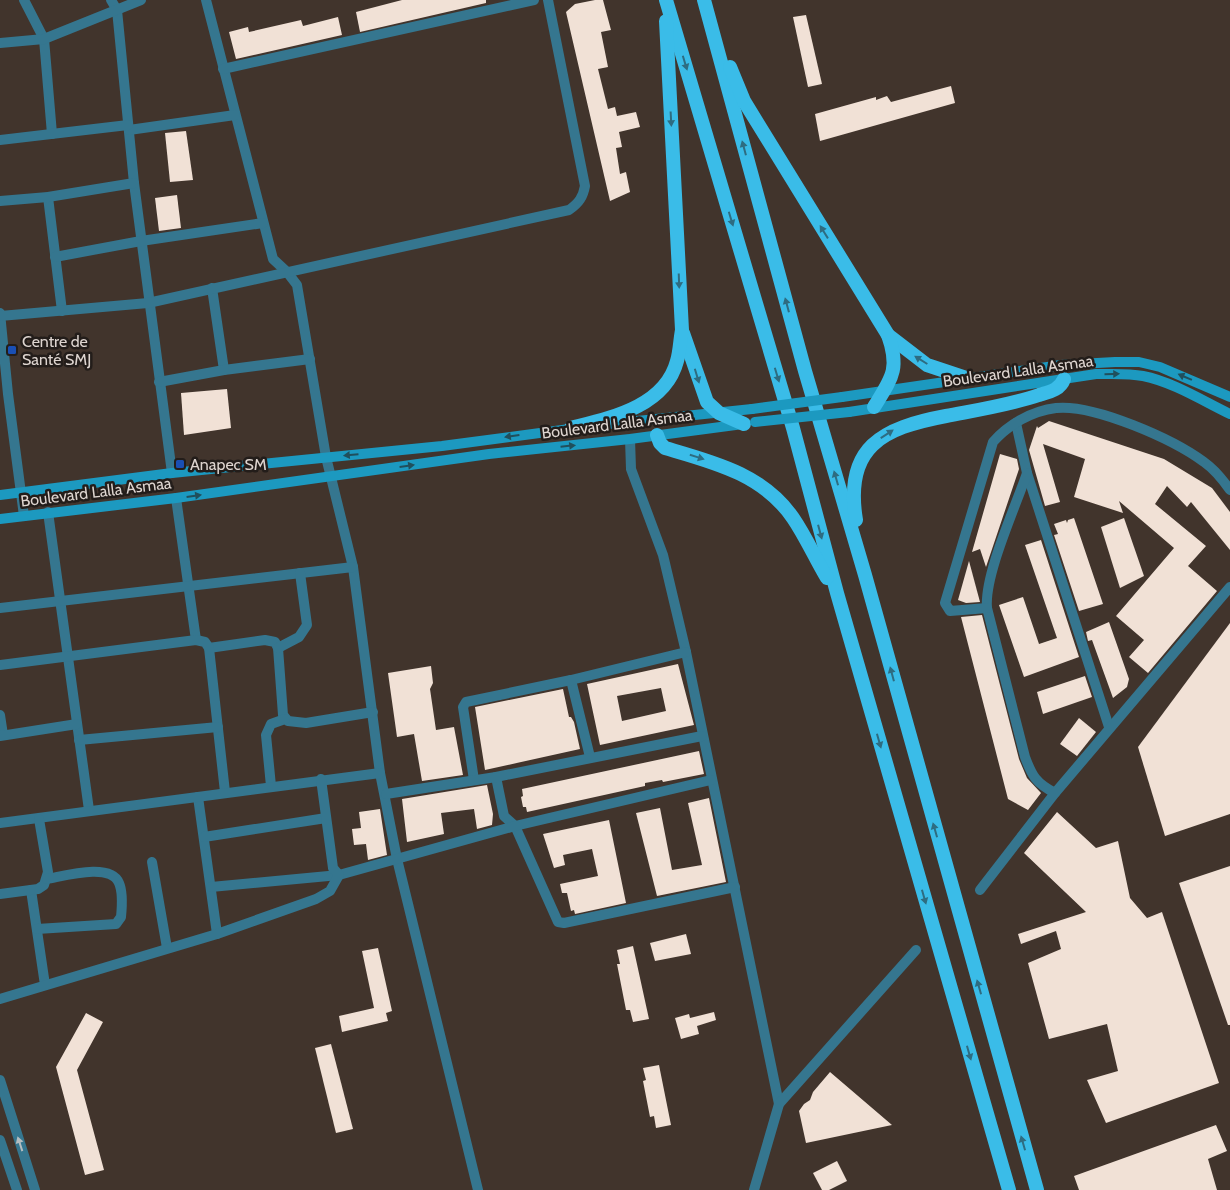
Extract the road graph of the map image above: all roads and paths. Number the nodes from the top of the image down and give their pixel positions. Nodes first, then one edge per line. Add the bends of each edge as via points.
1 (24, 0) edge
2 (111, 0) edge
3 (141, 0) edge
4 (206, 0) edge
5 (534, 0) edge
6 (548, 0) edge
7 (665, 0) edge
8 (705, 5) edge
9 (117, 10) junction
10 (44, 40) junction
11 (0, 43) edge
12 (223, 69) junction
13 (235, 115) junction
14 (129, 128) junction
15 (52, 134) junction
16 (0, 140) edge
17 (134, 183) junction
18 (48, 197) junction
19 (0, 201) edge
20 (263, 223) junction
21 (141, 241) junction
22 (55, 257) junction
23 (287, 272) junction
24 (212, 288) junction
25 (148, 303) junction
26 (62, 310) junction
27 (0, 314) edge
28 (682, 330) junction
29 (888, 335) junction
30 (310, 359) junction
31 (224, 370) junction
32 (966, 378) junction
33 (1064, 379) junction
34 (159, 382) junction
35 (884, 391) junction
36 (4, 394) edge
37 (1230, 397) edge
38 (874, 407) junction
39 (719, 413) junction
40 (1230, 414) edge
41 (654, 419) junction
42 (1016, 422) junction
43 (749, 423) junction
44 (571, 428) junction
45 (657, 435) junction
46 (630, 439) junction
47 (326, 457) junction
48 (172, 473) junction
49 (1028, 473) junction
50 (333, 476) junction
51 (1230, 490) edge
52 (22, 492) junction
53 (0, 495) edge
54 (176, 498) junction
55 (48, 512) junction
56 (24, 516) junction
57 (0, 519) edge
58 (353, 567) junction
59 (300, 573) junction
60 (865, 575) junction
61 (188, 586) junction
62 (1230, 587) edge
63 (837, 593) junction
64 (59, 601) junction
65 (0, 608) edge
66 (987, 608) junction
67 (196, 640) junction
68 (208, 648) junction
69 (278, 648) junction
70 (686, 652) junction
71 (67, 655) junction
72 (0, 665) edge
73 (571, 680) junction
74 (373, 712) junction
75 (0, 715) edge
76 (285, 718) junction
77 (77, 724) junction
78 (218, 727) junction
79 (1109, 727) junction
80 (1, 736) edge
81 (702, 736) junction
82 (79, 740) junction
83 (590, 757) junction
84 (380, 773) junction
85 (496, 777) junction
86 (321, 779) junction
87 (474, 780) junction
88 (711, 780) junction
89 (270, 786) junction
90 (226, 792) junction
91 (1055, 793) junction
92 (386, 794) junction
93 (198, 797) junction
94 (89, 810) junction
95 (326, 818) junction
96 (38, 819) junction
97 (0, 823) edge
98 (515, 826) junction
99 (204, 837) junction
100 (397, 859) junction
101 (152, 862) dead end
102 (339, 875) junction
103 (47, 879) junction
104 (211, 887) junction
105 (735, 887) junction
106 (31, 890) junction
107 (980, 890) dead end
108 (0, 894) edge
109 (37, 929) junction
110 (218, 934) junction
111 (167, 948) junction
112 (916, 950) dead end
113 (46, 985) junction
114 (0, 999) edge
115 (0, 1080) edge
116 (779, 1104) junction
117 (0, 1140) edge
118 (17, 1190) edge
119 (35, 1190) edge
120 (478, 1190) edge
121 (754, 1190) edge
122 (1009, 1190) edge
123 (1037, 1190) edge

1 - 10 street
2 - 9 street
3 - 9 street
4 - 12 street
5 - 12 street
6 - 23 street via 584,176 584,195 579,202 558,213
7 -> 28 highway
7 -> 63 highway via 793,428
29 -> 8 highway via 744,101
60 -> 8 highway via 805,371
9 - 10 street
9 - 14 street
10 - 11 street
10 - 15 street
12 - 13 street
13 - 14 street
13 - 20 street
14 - 15 street
14 - 17 street
15 - 16 street
17 - 18 street
17 - 21 street
18 - 19 street
18 - 22 street
20 - 21 street
20 - 23 street via 273,260
21 - 22 street
21 - 25 street
22 - 26 street
23 - 24 street
23 - 30 street via 297,285
24 - 25 street
24 - 31 street
25 - 26 street
25 - 34 street
26 - 27 street
27 - 36 street
28 -> 39 highway via 704,397
28 - 44 highway via 677,362 654,394 632,410
32 -> 29 highway via 927,365
29 - 35 highway via 894,350 895,371
30 - 31 street
30 - 47 street
31 - 34 street
32 - 35 main road, Boulevard Lalla Asmaa
37 -> 32 main road, Boulevard Lalla Asmaa via 1180,375 1139,362 1061,365
33 - 38 main road, Boulevard Lalla Asmaa
33 -> 40 main road, Boulevard Lalla Asmaa via 1096,374 1145,376
60 -> 33 highway via 853,489 867,450 897,428 1031,398 1054,390
34 - 48 street
35 - 38 highway
35 - 39 main road, Boulevard Lalla Asmaa, bridge
36 - 52 street
38 - 43 main road, Boulevard Lalla Asmaa, bridge
39 - 41 main road, Boulevard Lalla Asmaa
39 - 43 highway
41 - 44 main road, Boulevard Lalla Asmaa
41 - 45 main road
42 - 49 street
42 - 51 street via 1055,408 1070,408 1116,419 1158,436 1204,462
42 - 66 street via 998,437 989,454 945,603 950,611
43 - 45 main road, Boulevard Lalla Asmaa
44 -> 47 main road, Boulevard Lalla Asmaa via 442,446
45 - 46 main road, Boulevard Lalla Asmaa
45 -> 63 highway via 665,448 738,471 772,493 793,518
50 -> 46 main road, Boulevard Lalla Asmaa via 489,454
46 - 70 street via 631,469 663,555
47 - 48 main road, Boulevard Lalla Asmaa
47 - 50 street
48 - 52 main road, Boulevard Lalla Asmaa
49 - 66 street via 994,568
49 - 79 street
54 -> 50 main road, Boulevard Lalla Asmaa
50 - 58 street
52 - 53 main road, Boulevard Lalla Asmaa
52 - 56 street
54 - 55 main road, Boulevard Lalla Asmaa
54 - 61 street
55 - 56 main road, Boulevard Lalla Asmaa
55 - 64 street
56 - 57 main road, Boulevard Lalla Asmaa
58 - 59 street
58 - 74 street
59 - 61 street
59 - 69 street via 307,625 299,637
123 -> 60 highway
61 - 64 street
61 - 67 street
62 - 79 street
63 -> 122 highway
64 - 65 street
64 - 71 street
66 - 91 street via 1031,773 1040,786
67 - 68 street via 205,642
67 - 71 street
68 - 69 street via 270,640
68 - 78 street
69 - 76 street
70 - 73 street
70 - 81 street
71 - 72 street
71 - 77 street
73 - 83 street
73 - 87 street via 464,704
74 - 76 street via 306,723 294,723
74 - 84 street
75 - 80 street
76 - 89 street via 271,724 266,735
77 - 80 street
77 - 82 street
78 - 82 street
78 - 90 street
79 - 91 street
81 - 83 street
81 - 88 street
82 - 94 street
83 - 85 street
84 - 86 street
84 - 92 street
85 - 87 street
85 - 98 street via 504,816
86 - 89 street
86 - 95 street
87 - 92 street
88 - 98 street
88 - 105 street
89 - 90 street
90 - 93 street
91 - 107 street
92 - 100 street
93 - 94 street
93 - 99 street
94 - 96 street
95 - 99 street
95 - 102 street via 333,868
96 - 97 street
96 - 103 street
98 - 100 street
98 - 105 street via 561,923
99 - 104 street
100 - 102 street
100 - 120 street
101 - 111 street
102 - 104 street
102 - 110 street via 330,890 316,899
103 - 106 street via 44,885
103 - 109 street via 102,870 113,874 119,883 122,917 116,924
104 - 110 street
105 - 116 street
106 - 108 street
106 - 109 street
109 - 113 street
110 - 111 street
111 - 113 street
112 - 116 street
113 - 114 street
119 -> 115 street
116 - 121 street
117 - 118 street

